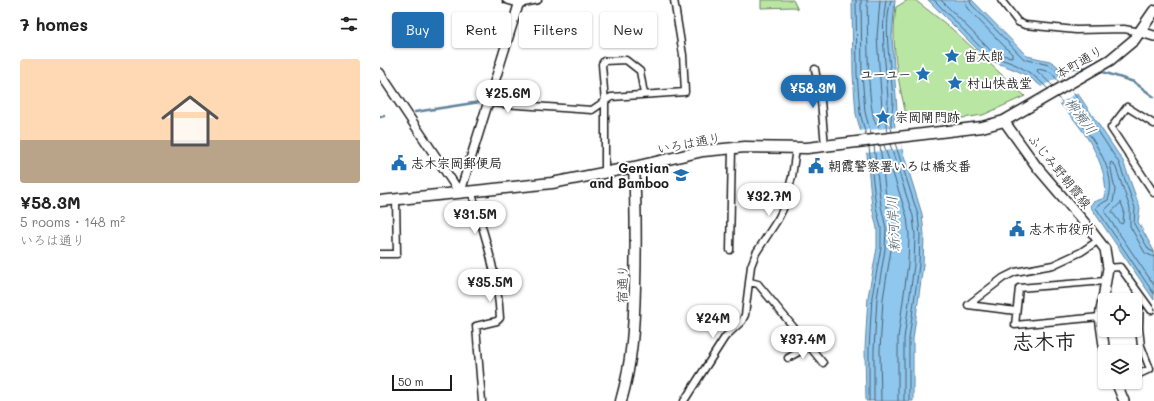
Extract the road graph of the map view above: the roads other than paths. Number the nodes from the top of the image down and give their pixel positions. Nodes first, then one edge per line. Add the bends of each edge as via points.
1 (506, 0) edge
2 (538, 0) edge
3 (674, 0) edge
4 (1001, 0) edge
5 (519, 2) edge
6 (1154, 11) edge
7 (1141, 32) junction
8 (1154, 36) edge
9 (815, 69) dead end
10 (380, 73) edge
11 (644, 94) junction
12 (488, 103) junction
13 (605, 103) junction
14 (1004, 121) junction
15 (1154, 124) edge
16 (825, 146) junction
17 (732, 148) junction
18 (796, 148) junction
19 (634, 167) junction
20 (605, 172) junction
21 (471, 191) junction
22 (1154, 192) edge
23 (460, 193) junction
24 (396, 200) junction
25 (380, 201) edge
26 (1099, 240) junction
27 (730, 250) dead end
28 (380, 254) edge
29 (1108, 268) junction
30 (750, 282) junction
31 (1105, 282) junction
32 (1103, 293) edge
33 (1137, 293) edge
34 (1142, 299) edge
35 (1151, 310) dead end
36 (1016, 311) junction
37 (1098, 316) edge
38 (809, 346) junction
39 (1142, 349) edge
40 (788, 358) dead end
41 (823, 363) dead end
42 (1142, 373) edge
43 (1120, 389) edge
44 (482, 401) edge
45 (621, 401) edge
46 (684, 401) edge
47 (1124, 401) edge

1 - 5 street
2 - 5 street
3 - 11 street via 683,55 685,92
4 - 7 street via 1018,22 1025,25
5 - 12 street
6 - 7 main road, 本町通り
7 - 8 main road
7 - 14 main road, 本町通り via 1110,60
9 - 16 street via 824,122
10 - 23 street
11 - 13 street via 611,97
11 - 13 street via 640,71 626,60 604,61 602,64
12 - 13 street via 592,110
12 - 23 street
13 - 20 street
14 - 16 main road, いろは通り via 968,130
14 - 26 main road, ふじみ野朝霞線 via 1037,167
15 - 22 street via 1127,106 1111,128
16 - 18 main road, いろは通り
17 - 18 main road, いろは通り
17 - 19 main road, いろは通り via 704,151
17 - 27 street
18 - 30 street via 785,204 753,260
19 - 20 main road, いろは通り
19 - 45 main road, 宿通り via 635,317 631,356
20 - 21 main road, いろは通り via 552,183
21 - 23 main road, いろは通り
21 - 44 street via 499,295 500,318 476,326
23 - 24 main road, いろは通り
24 - 25 main road, いろは通り
24 - 28 street via 397,254
26 - 29 main road, ふじみ野朝霞線 via 1107,256
26 - 36 street via 1053,265 1015,272 968,305
29 - 31 main road, ふじみ野朝霞線
29 - 33 street via 1120,268
30 - 38 street via 758,284
30 - 46 street via 746,312 742,321 725,337
31 - 32 main road, ふじみ野朝霞線
31 - 36 street via 1019,288
34 - 35 street
36 - 37 street via 1015,324
38 - 40 street
38 - 41 street
39 - 42 street via 1150,369
43 - 47 main road

